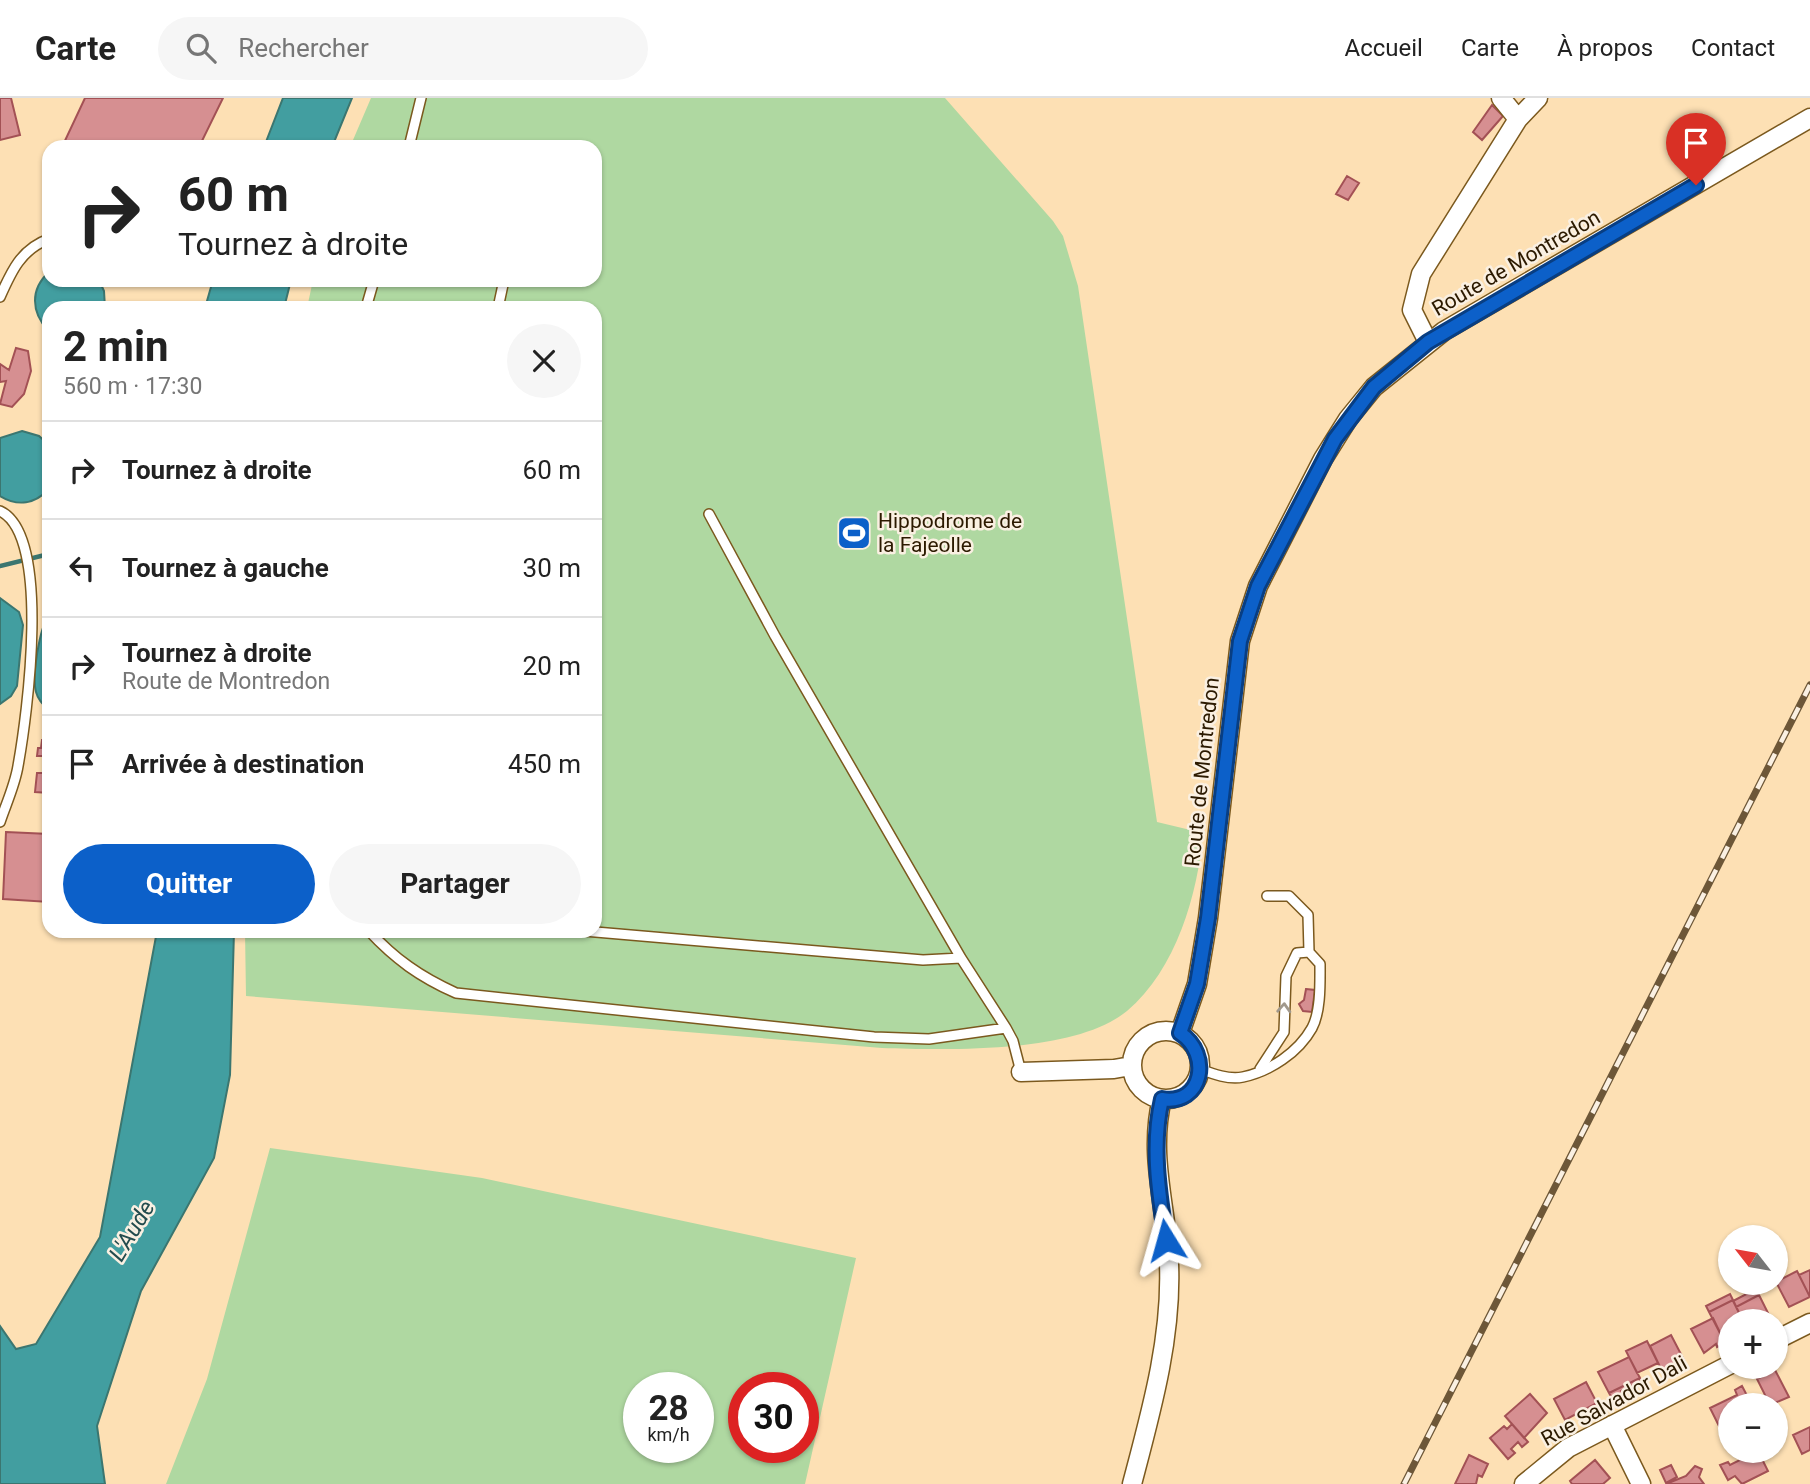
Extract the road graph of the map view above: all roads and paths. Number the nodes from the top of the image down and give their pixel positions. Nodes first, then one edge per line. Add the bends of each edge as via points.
1 (421, 98) edge
2 (1501, 98) edge
3 (1538, 98) edge
4 (1810, 118) edge
5 (1518, 120) junction
6 (411, 140) edge
7 (42, 241) edge
8 (0, 297) edge
9 (1428, 342) junction
10 (0, 511) edge
11 (709, 514) dead end
12 (0, 822) edge
13 (1267, 896) dead end
14 (602, 933) edge
15 (376, 938) edge
16 (1309, 952) junction
17 (961, 958) junction
18 (1006, 1028) junction
19 (1180, 1033) junction
20 (1131, 1066) junction
21 (1200, 1069) junction
22 (1260, 1069) junction
23 (1021, 1072) joint
24 (1162, 1099) junction
25 (1810, 1323) edge
26 (1788, 1334) edge
27 (1718, 1371) edge
28 (1612, 1425) junction
29 (1132, 1484) edge
30 (1524, 1484) edge
31 (1640, 1484) edge

1 - 6 lane
2 - 5 street
3 - 5 street
4 - 9 street, Route de Montredon
5 - 9 street via 1421,274 1412,310
7 - 8 lane via 14,265
9 - 19 street, Route de Montredon via 1374,387 1348,419 1258,586 1240,641 1197,984
10 - 12 lane via 12,516 21,533 34,625 18,768
11 - 17 lane
13 - 16 lane via 1289,896 1308,915
14 - 17 lane via 923,960
15 - 18 lane via 403,965 456,993 874,1037 929,1040
22 -> 16 lane via 1284,1032 1286,976 1297,953
16 - 22 lane via 1320,964 1312,1027 1287,1057
17 - 18 lane
18 - 23 lane
19 - 20 street via 1157,1032 1146,1037 1135,1049
19 - 21 street via 1199,1055
20 - 23 street
20 - 24 street via 1139,1088
21 - 22 lane via 1221,1077 1242,1077
21 - 24 street via 1197,1082 1184,1095
24 - 29 street via 1156,1157 1169,1261 1169,1321
25 - 26 street
27 - 28 street, Rue Salvador Dali
28 - 30 street, Rue Salvador Dali via 1568,1448
28 - 31 street

